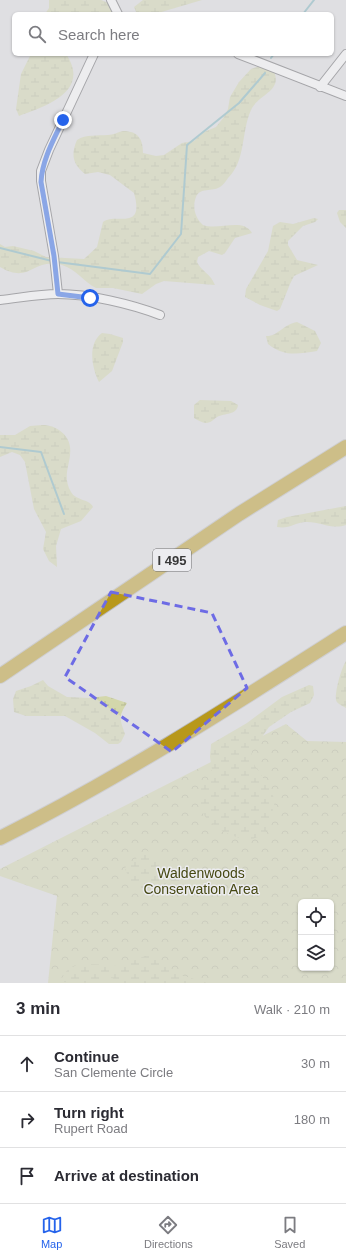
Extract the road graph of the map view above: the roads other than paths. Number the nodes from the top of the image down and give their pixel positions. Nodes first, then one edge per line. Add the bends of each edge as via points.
1 (111, 0) edge
2 (117, 12) edge
3 (346, 54) edge
4 (93, 56) edge
5 (243, 56) edge
6 (320, 87) junction
7 (346, 96) edge
8 (58, 294) junction
9 (0, 300) edge
10 (160, 315) dead end
11 (346, 448) edge
12 (346, 633) edge
13 (0, 676) edge
14 (0, 838) edge

1 - 2 street
3 - 6 street
4 - 8 street via 41,171
5 - 6 street
6 - 7 street
8 - 9 street
8 - 10 street via 119,303
11 - 13 highway, I 495 via 239,514
12 - 14 highway via 136,764

